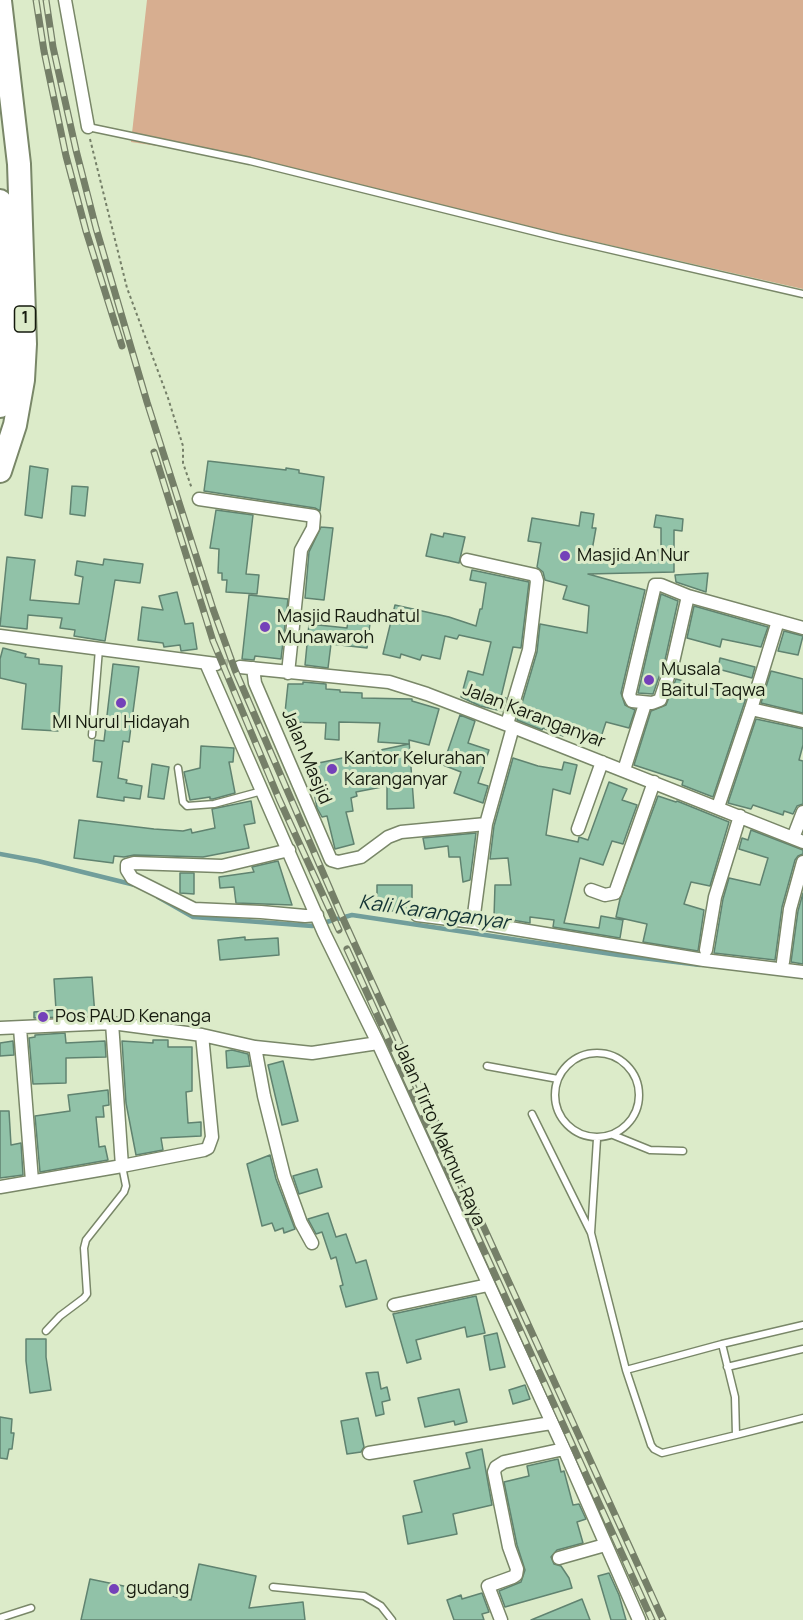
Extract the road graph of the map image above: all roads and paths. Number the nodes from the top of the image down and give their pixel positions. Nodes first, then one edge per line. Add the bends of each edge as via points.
1 (65, 0) edge
2 (0, 1) edge
3 (88, 127) junction
4 (0, 201) edge
5 (803, 294) edge
6 (4, 355) edge
7 (0, 406) edge
8 (0, 471) edge
9 (199, 499) joint
10 (467, 560) dead end
11 (688, 596) junction
12 (778, 621) junction
13 (803, 628) edge
14 (0, 636) edge
15 (99, 649) junction
16 (246, 668) joint
17 (288, 673) junction
18 (645, 704) junction
19 (752, 709) junction
20 (803, 721) edge
21 (510, 726) junction
22 (92, 735) dead end
23 (602, 762) junction
24 (178, 768) dead end
25 (624, 770) junction
26 (654, 782) junction
27 (262, 791) junction
28 (718, 807) junction
29 (803, 812) edge
30 (740, 816) junction
31 (486, 824) junction
32 (578, 829) dead end
33 (798, 841) edge
34 (289, 850) junction
35 (803, 862) edge
36 (591, 890) dead end
37 (417, 915) dead end
38 (317, 917) junction
39 (473, 922) junction
40 (706, 950) dead end
41 (783, 962) dead end
42 (803, 972) edge
43 (112, 1023) junction
44 (0, 1028) edge
45 (20, 1028) junction
46 (202, 1035) junction
47 (378, 1043) junction
48 (255, 1047) junction
49 (487, 1066) dead end
50 (558, 1079) junction
51 (532, 1114) dead end
52 (613, 1135) junction
53 (597, 1139) junction
54 (683, 1151) dead end
55 (122, 1166) junction
56 (32, 1180) junction
57 (0, 1187) edge
58 (591, 1233) junction
59 (312, 1243) dead end
60 (488, 1285) junction
61 (394, 1305) dead end
62 (803, 1325) edge
63 (46, 1331) dead end
64 (722, 1344) junction
65 (803, 1349) edge
66 (727, 1367) junction
67 (626, 1370) junction
68 (803, 1418) edge
69 (551, 1423) junction
70 (736, 1435) junction
71 (564, 1449) junction
72 (369, 1453) dead end
73 (605, 1545) junction
74 (559, 1558) dead end
75 (273, 1587) dead end
76 (31, 1608) dead end
77 (0, 1618) edge
78 (392, 1620) edge
79 (501, 1620) edge
80 (639, 1620) edge

1 - 3 street
2 - 8 highway, 1 via 19,164 25,344 17,414
3 - 5 lane via 250,161
3 - 9 path via 127,288 162,380 183,446 183,463 191,487
4 - 6 highway, 1
6 - 7 highway, 1
9 - 17 street via 314,516 313,528 301,550
10 - 21 street via 535,575 537,581 529,650
11 - 12 street
11 - 18 street via 660,700
11 - 18 street via 661,585 653,589 629,695
12 - 13 street
12 - 19 street
14 - 15 street
15 - 22 lane
15 - 27 street, Jalan Tirto Makmur Raya via 211,664
16 - 17 street, Jalan Karanganyar
16 - 31 street, Jalan Masjid via 329,858 338,861 361,857 401,832
17 - 21 street, Jalan Karanganyar via 389,682
18 - 25 street
19 - 20 street
19 - 28 street
21 - 23 street, Jalan Karanganyar
21 - 31 street
23 - 25 street, Jalan Karanganyar
23 - 32 street
24 - 27 lane via 187,806 214,804
25 - 26 street, Jalan Karanganyar
26 - 28 street, Jalan Karanganyar
26 - 36 street via 615,893 605,895
27 - 34 street, Jalan Tirto Makmur Raya
28 - 30 street, Jalan Karanganyar
29 - 33 street
30 - 33 street, Jalan Karanganyar
30 - 40 street via 715,897
31 - 39 street
34 - 38 street, Jalan Tirto Makmur Raya
34 - 38 street via 222,866 134,863 127,865 127,870 132,878 194,909
35 - 41 street via 790,909
37 - 39 street
38 - 47 street, Jalan Tirto Makmur Raya
39 - 42 street
43 - 45 street
43 - 46 street
43 - 55 street
44 - 45 street
45 - 56 street
46 - 48 street
46 - 55 street via 211,1145 204,1150
47 - 48 street via 312,1053
47 - 60 street, Jalan Tirto Makmur Raya
48 - 59 street via 284,1176
49 - 50 lane
50 - 52 lane via 567,1065 581,1056 614,1056 627,1065 637,1079 640,1096 627,1126
50 - 53 lane via 554,1095 557,1112 580,1135
51 - 58 lane
52 - 53 lane
52 - 54 lane via 650,1150
53 - 58 lane
55 - 56 street
55 - 63 lane via 124,1192 86,1240 87,1294
56 - 57 street
58 - 67 lane
60 - 61 street
60 - 69 street, Jalan Tirto Makmur Raya
62 - 64 lane
64 - 66 lane
64 - 67 lane
65 - 66 lane
66 - 70 lane via 735,1397
67 - 70 lane via 651,1445 658,1452
68 - 70 lane
69 - 71 street, Jalan Tirto Makmur Raya
69 - 72 street
71 - 73 street, Jalan Tirto Makmur Raya
71 - 79 street via 504,1462 494,1472 517,1569 513,1577 488,1586
73 - 74 street
73 - 80 street, Jalan Tirto Makmur Raya
75 - 78 lane via 364,1596 381,1606
76 - 77 lane

